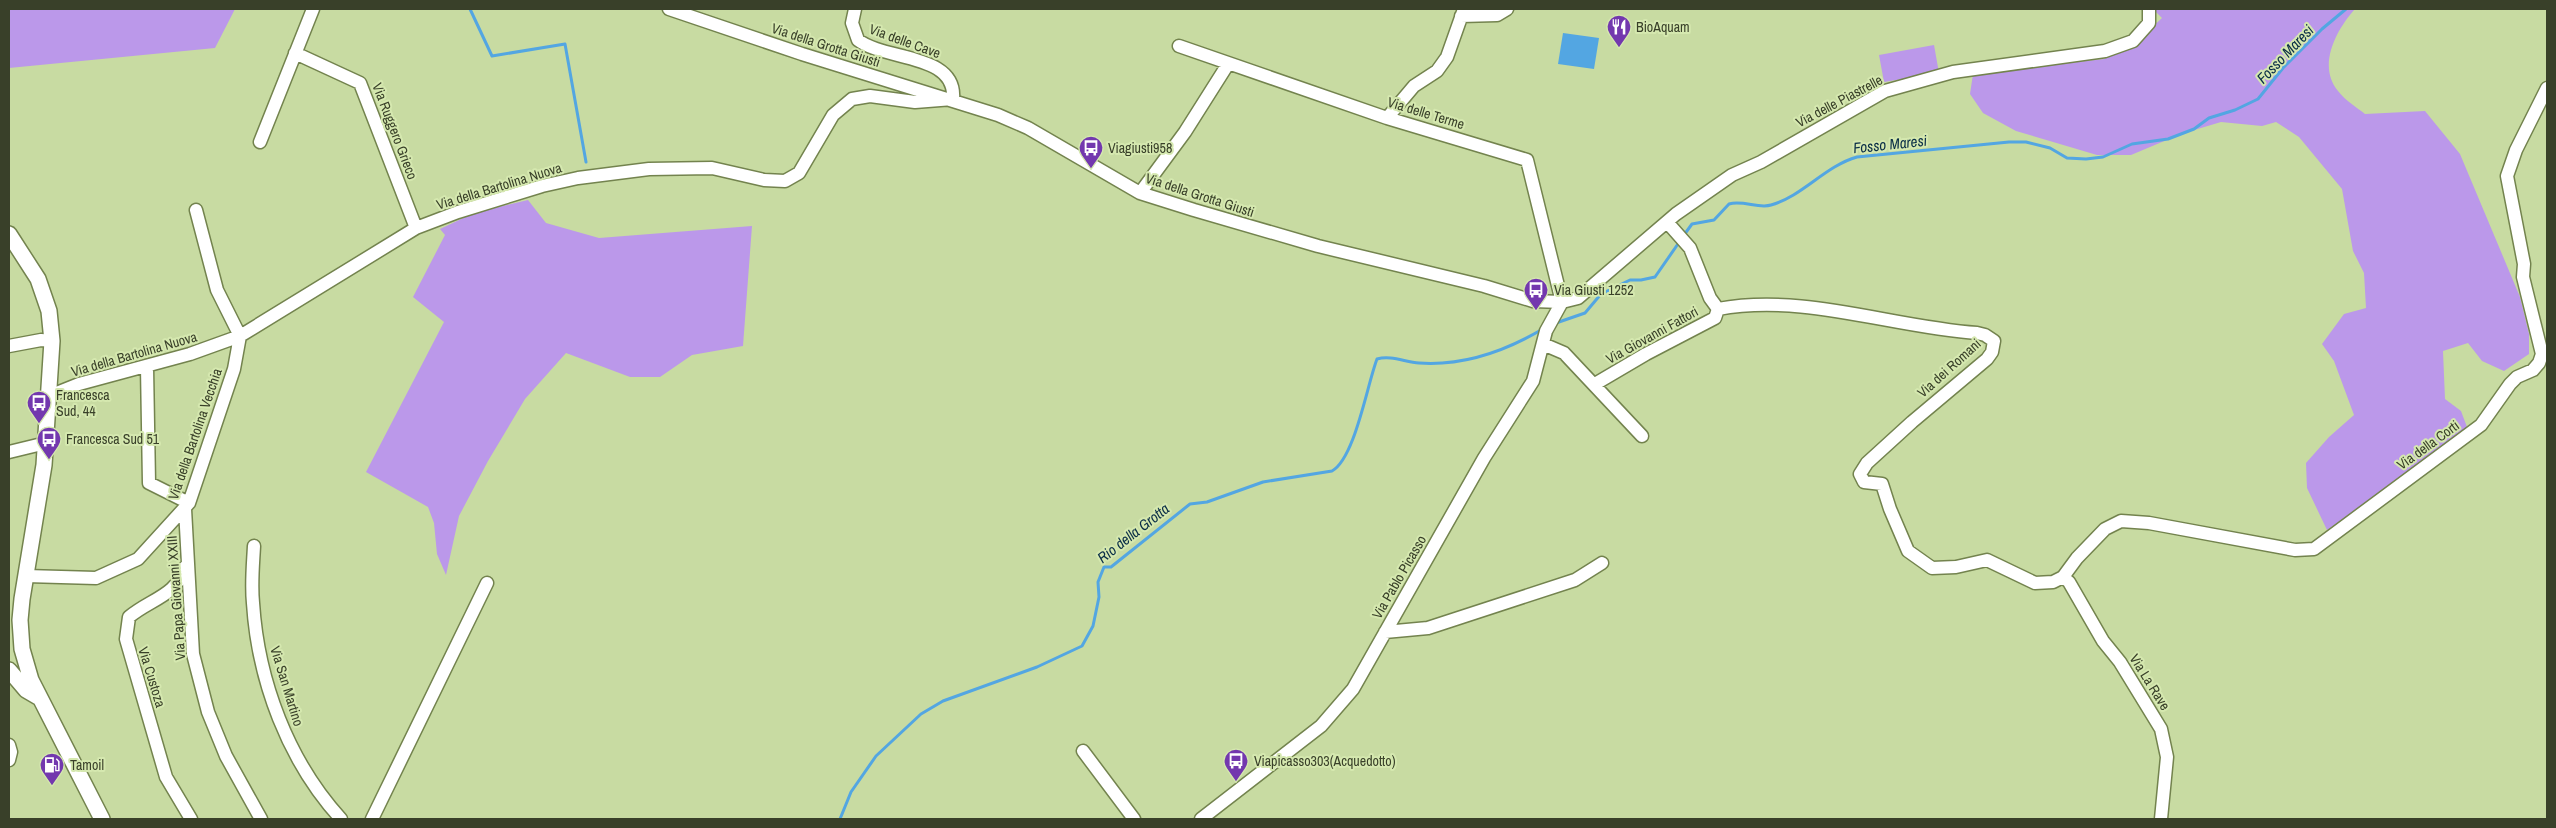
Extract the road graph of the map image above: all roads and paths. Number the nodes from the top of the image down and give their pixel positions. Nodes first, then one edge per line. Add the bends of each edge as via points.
1 (313, 9) edge
2 (669, 9) edge
3 (855, 9) edge
4 (1507, 9) edge
5 (2149, 9) edge
6 (1462, 12) edge
7 (1179, 46) dead end
8 (295, 53) junction
9 (1228, 64) junction
10 (2547, 88) edge
11 (953, 99) junction
12 (1387, 118) junction
13 (260, 142) dead end
14 (1140, 193) junction
15 (1685, 208) joint
16 (196, 210) dead end
17 (1667, 222) junction
18 (416, 228) junction
19 (9, 234) edge
20 (1562, 302) junction
21 (1718, 309) junction
22 (1547, 332) junction
23 (240, 336) junction
24 (52, 341) junction
25 (9, 346) edge
26 (146, 367) junction
27 (1595, 384) junction
28 (49, 396) junction
29 (1642, 436) dead end
30 (46, 443) junction
31 (9, 452) edge
32 (187, 506) junction
33 (254, 546) dead end
34 (186, 562) junction
35 (1602, 563) dead end
36 (26, 576) junction
37 (2063, 577) junction
38 (487, 583) dead end
39 (22, 599) junction
40 (9, 616) edge
41 (1385, 632) junction
42 (9, 641) edge
43 (18, 655) edge
44 (9, 670) edge
45 (39, 698) junction
46 (9, 745) edge
47 (1083, 751) dead end
48 (9, 760) edge
49 (102, 819) edge
50 (191, 819) edge
51 (261, 819) edge
52 (341, 819) edge
53 (372, 819) edge
54 (1134, 819) edge
55 (1201, 819) edge
56 (2161, 819) edge

1 - 8 street
2 - 11 street, Via della Grotta Giusti via 802,54
3 - 11 street, Via delle Cave via 852,23 858,40 939,69 950,78
4 - 6 street via 1497,14
5 - 15 street, Via delle Piastrelle via 2149,23 2133,41 2105,51 1953,72 1885,91 1761,162 1732,175
6 - 12 street via 1447,57 1437,71 1414,86
7 - 9 street, Via delle Terme
8 - 13 street
8 - 18 street, Via Ruggero Grieco via 360,83
9 - 12 street, Via delle Terme
9 - 14 street via 1185,132
10 - 37 street, Via della Corti via 2516,150 2508,176 2524,264 2523,277 2542,354 2533,370 2510,384 2481,425 2314,549 2295,550 2121,521 2105,529
11 - 14 street, Via della Grotta Giusti via 1028,128
11 - 18 street, Via della Bartolina Nuova via 915,102 870,96 852,99 833,115 799,173 785,181 764,180 712,168 617,173 542,186
12 - 20 street, Via delle Terme via 1527,160
14 - 20 street, Via della Grotta Giusti via 1318,246 1533,301
15 - 17 street, Via della Grotta Giusti
16 - 23 street via 218,290
17 - 20 street, Via della Grotta Giusti via 1578,298
17 - 21 street via 1690,248 1710,298
18 - 23 street, Via della Bartolina Nuova
19 - 24 street via 38,279 49,311
20 - 22 street, Via Pablo Picasso
21 - 27 street, Via Giovanni Fattori via 1715,318
21 - 37 street, Via dei Romani via 1736,306 1811,307 1990,337 1995,346 1987,359 1867,463 1861,478 1870,484 1882,484 1908,551 1932,568 1987,560 2035,583 2053,582
22 - 27 street
22 - 41 street, Via Pablo Picasso via 1533,381 1484,458
23 - 26 street, Via della Bartolina Nuova
23 - 32 street, Via della Bartolina Vecchia via 234,369
24 - 25 street
24 - 28 street
26 - 28 street, Via della Bartolina Nuova via 80,384
26 - 32 street via 149,483
27 - 29 street
28 - 30 street
30 - 31 street
30 - 36 street
32 - 34 street, Via Papa Giovanni XXIII
32 - 36 street, Via della Bartolina Vecchia via 138,559 96,578
33 - 52 street, Via San Martino via 252,602 262,665 289,744 308,777
34 - 50 street, Via Custoza via 178,583 129,617 126,631 127,645 166,777
34 - 51 street, Via Papa Giovanni XXIII via 192,654 208,712 226,756
35 - 41 street via 1575,580 1428,628
36 - 39 street
37 - 56 street, Via La Rave via 2162,729 2167,757
38 - 53 street
39 - 40 street
39 - 43 street
41 - 55 street, Via Pablo Picasso via 1353,689 1336,711
42 - 43 street
43 - 45 street
44 - 45 street via 26,690
45 - 49 street
46 - 48 street
47 - 54 street

